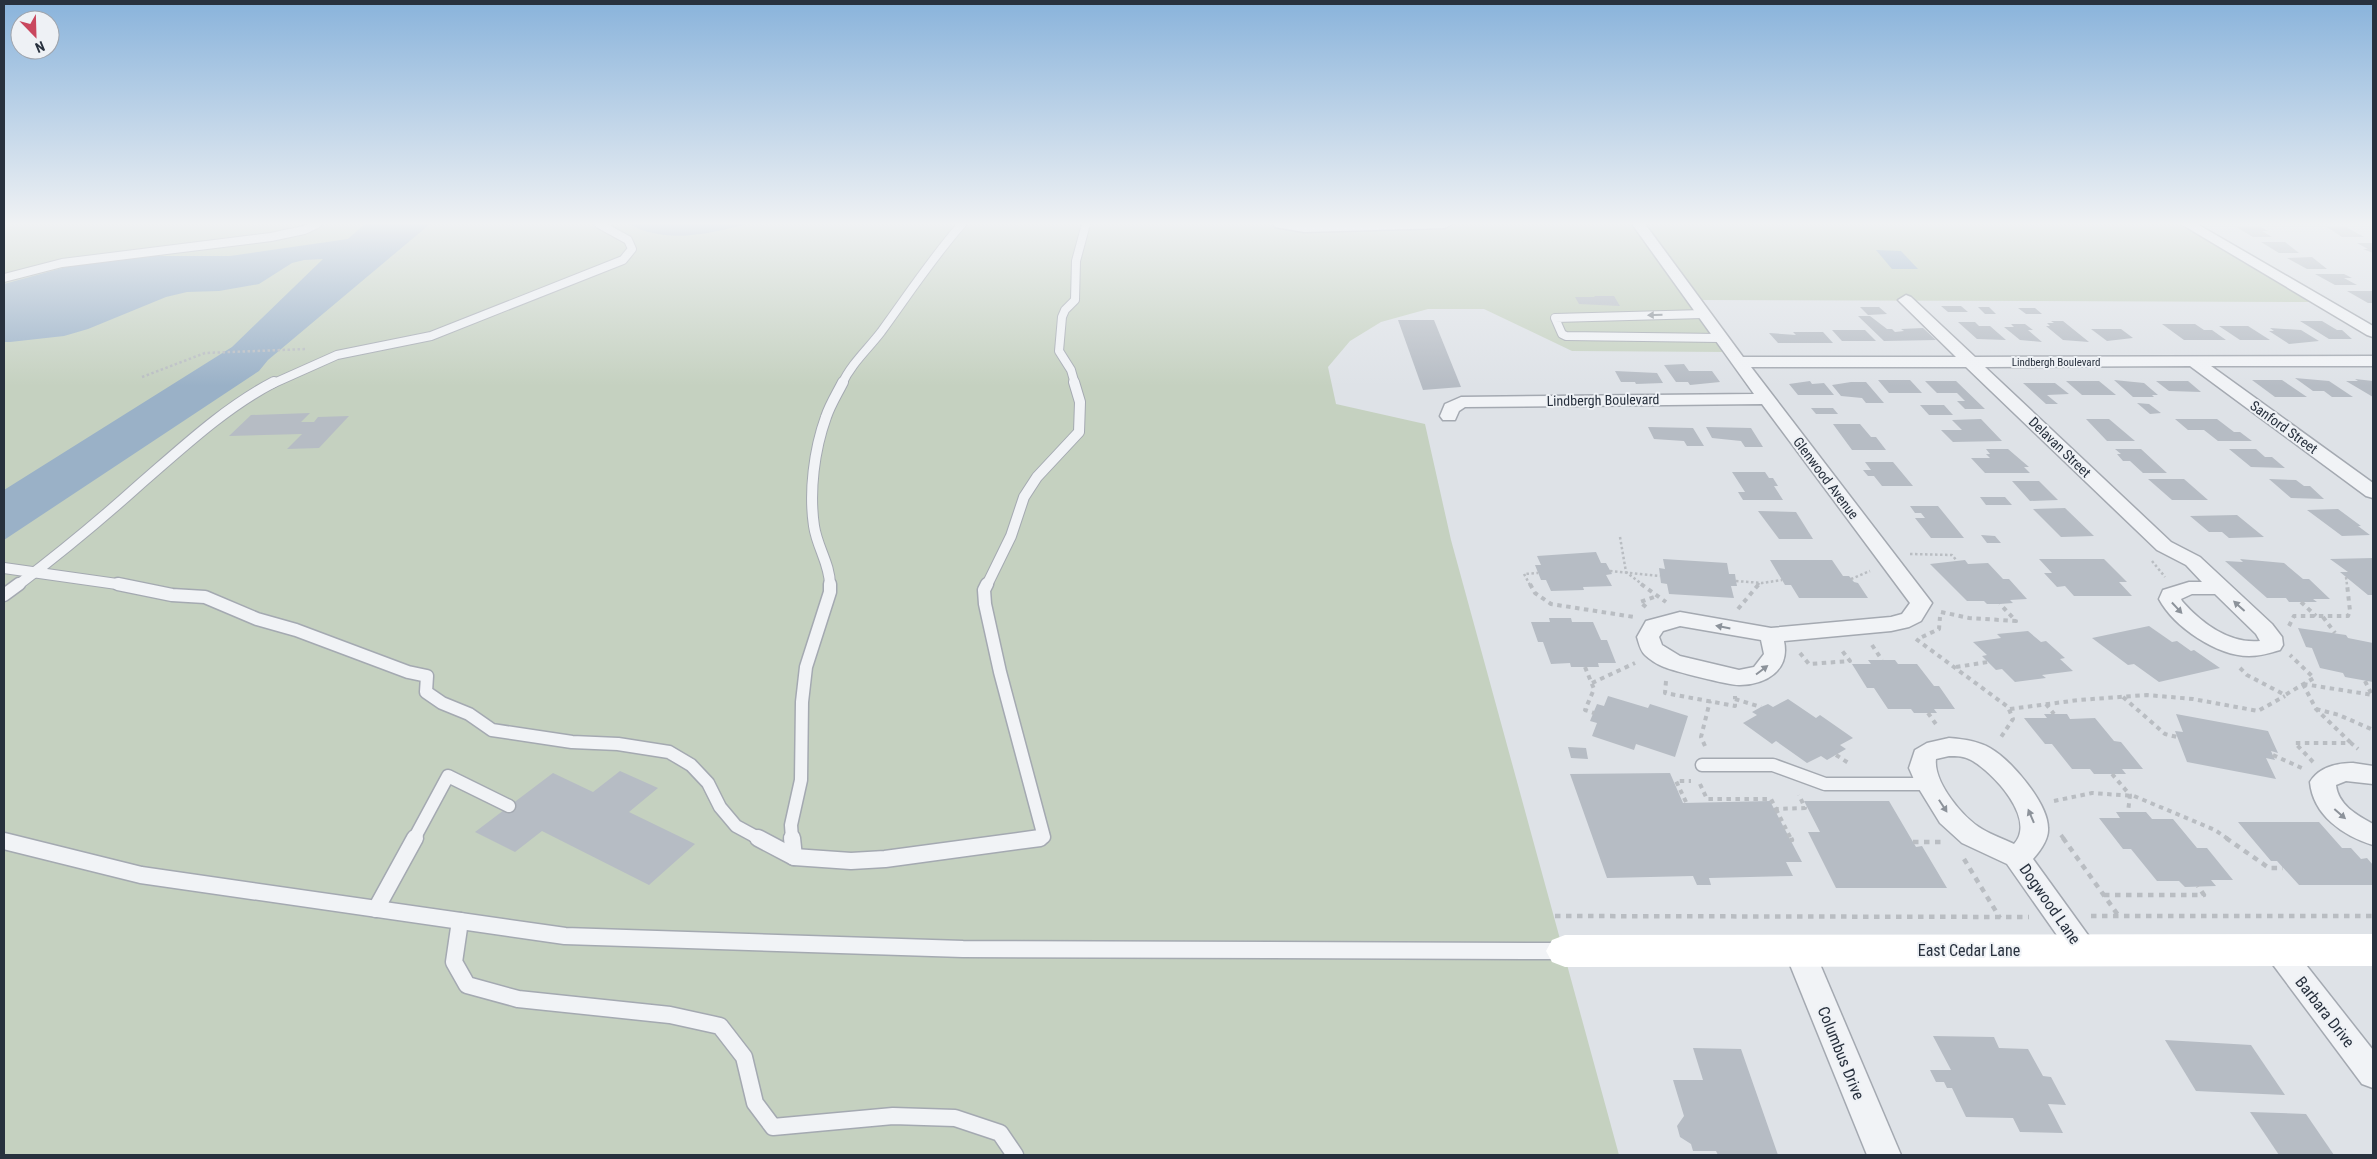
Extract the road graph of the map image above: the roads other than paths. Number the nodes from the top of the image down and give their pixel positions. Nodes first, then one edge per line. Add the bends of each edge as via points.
1 (577, 278) edge
2 (919, 278) edge
3 (1075, 278) edge
4 (1677, 278) edge
5 (2281, 278) edge
6 (1906, 300) dead end
7 (1703, 314) junction
8 (2373, 332) edge
9 (1720, 338) junction
10 (2373, 361) edge
11 (1738, 362) junction
12 (1971, 362) junction
13 (2195, 362) junction
14 (1766, 399) junction
15 (1449, 416) dead end
16 (2373, 492) edge
17 (4, 568) edge
18 (33, 572) junction
19 (2219, 588) dead end
20 (4, 595) edge
21 (1771, 635) junction
22 (1704, 769) road end
23 (2373, 775) edge
24 (1929, 784) junction
25 (509, 806) dead end
26 (2373, 835) edge
27 (4, 841) edge
28 (794, 857) junction
29 (2017, 857) junction
30 (376, 909) junction
31 (460, 921) junction
32 (1560, 933) joint
33 (1799, 950) junction
34 (2083, 950) junction
35 (2278, 950) junction
36 (2373, 950) edge
37 (2373, 1074) edge
38 (1015, 1155) edge
39 (1884, 1155) edge

1 - 18 lane via 431,336 325,360 261,390 193,441 86,532
2 - 28 lane via 847,374 826,417 817,456 812,496 814,528 830,574 830,592 806,667 801,780 791,825
3 - 28 lane via 1074,300 1064,310 1062,318 1059,351 1071,370 1080,402 1079,432 1036,477 1024,496 1011,536 984,590 1000,672 1044,837 885,859 850,861
4 - 7 street, Glenwood Avenue
5 - 8 street
6 - 12 street, Delavan Street
7 - 9 street, Glenwood Avenue
7 -> 9 lane via 1555,318 1566,336
9 - 11 street, Glenwood Avenue
10 - 13 street, Lindbergh Boulevard
11 - 12 street, Lindbergh Boulevard
11 - 14 street, Glenwood Avenue
12 - 13 street, Lindbergh Boulevard
12 - 19 street, Delavan Street via 2164,546 2193,561
13 - 16 street, Sanford Street
14 - 15 street, Lindbergh Boulevard via 1461,402 1451,408
14 - 21 street, Glenwood Avenue via 1921,603 1910,620
17 - 18 lane
18 - 20 lane
18 - 28 lane via 106,581 172,594 205,596 257,619 427,676 426,692 492,730 669,752 691,765 708,782 720,808 736,826
21 -> 21 street, Glenwood Avenue via 1680,619 1654,626 1648,637 1652,648 1672,662 1739,678 1762,673 1773,659
22 - 24 lane via 1773,765 1825,784
23 -> 26 street via 2345,771 2331,775 2323,782 2323,792 2343,818
24 -> 29 street, Dogwood Lane via 1949,816 1963,830
29 -> 24 street, Dogwood Lane via 2023,853 2036,830 2021,795 1993,762 1964,748 1935,749 1922,761
25 - 30 lane via 448,776
27 - 30 lane via 141,875
29 - 34 street, Dogwood Lane
30 - 31 lane
31 - 32 lane via 565,936 963,949
31 - 38 lane via 454,962 467,985 518,999 670,1016 720,1026 744,1057 756,1103 773,1127 893,1116 955,1118 1000,1133
32 - 33 street, East Cedar Lane
33 - 34 street, East Cedar Lane
33 - 39 street, Columbus Drive
34 - 35 street, East Cedar Lane
35 - 36 street, East Cedar Lane
35 - 37 street, Barbara Drive

